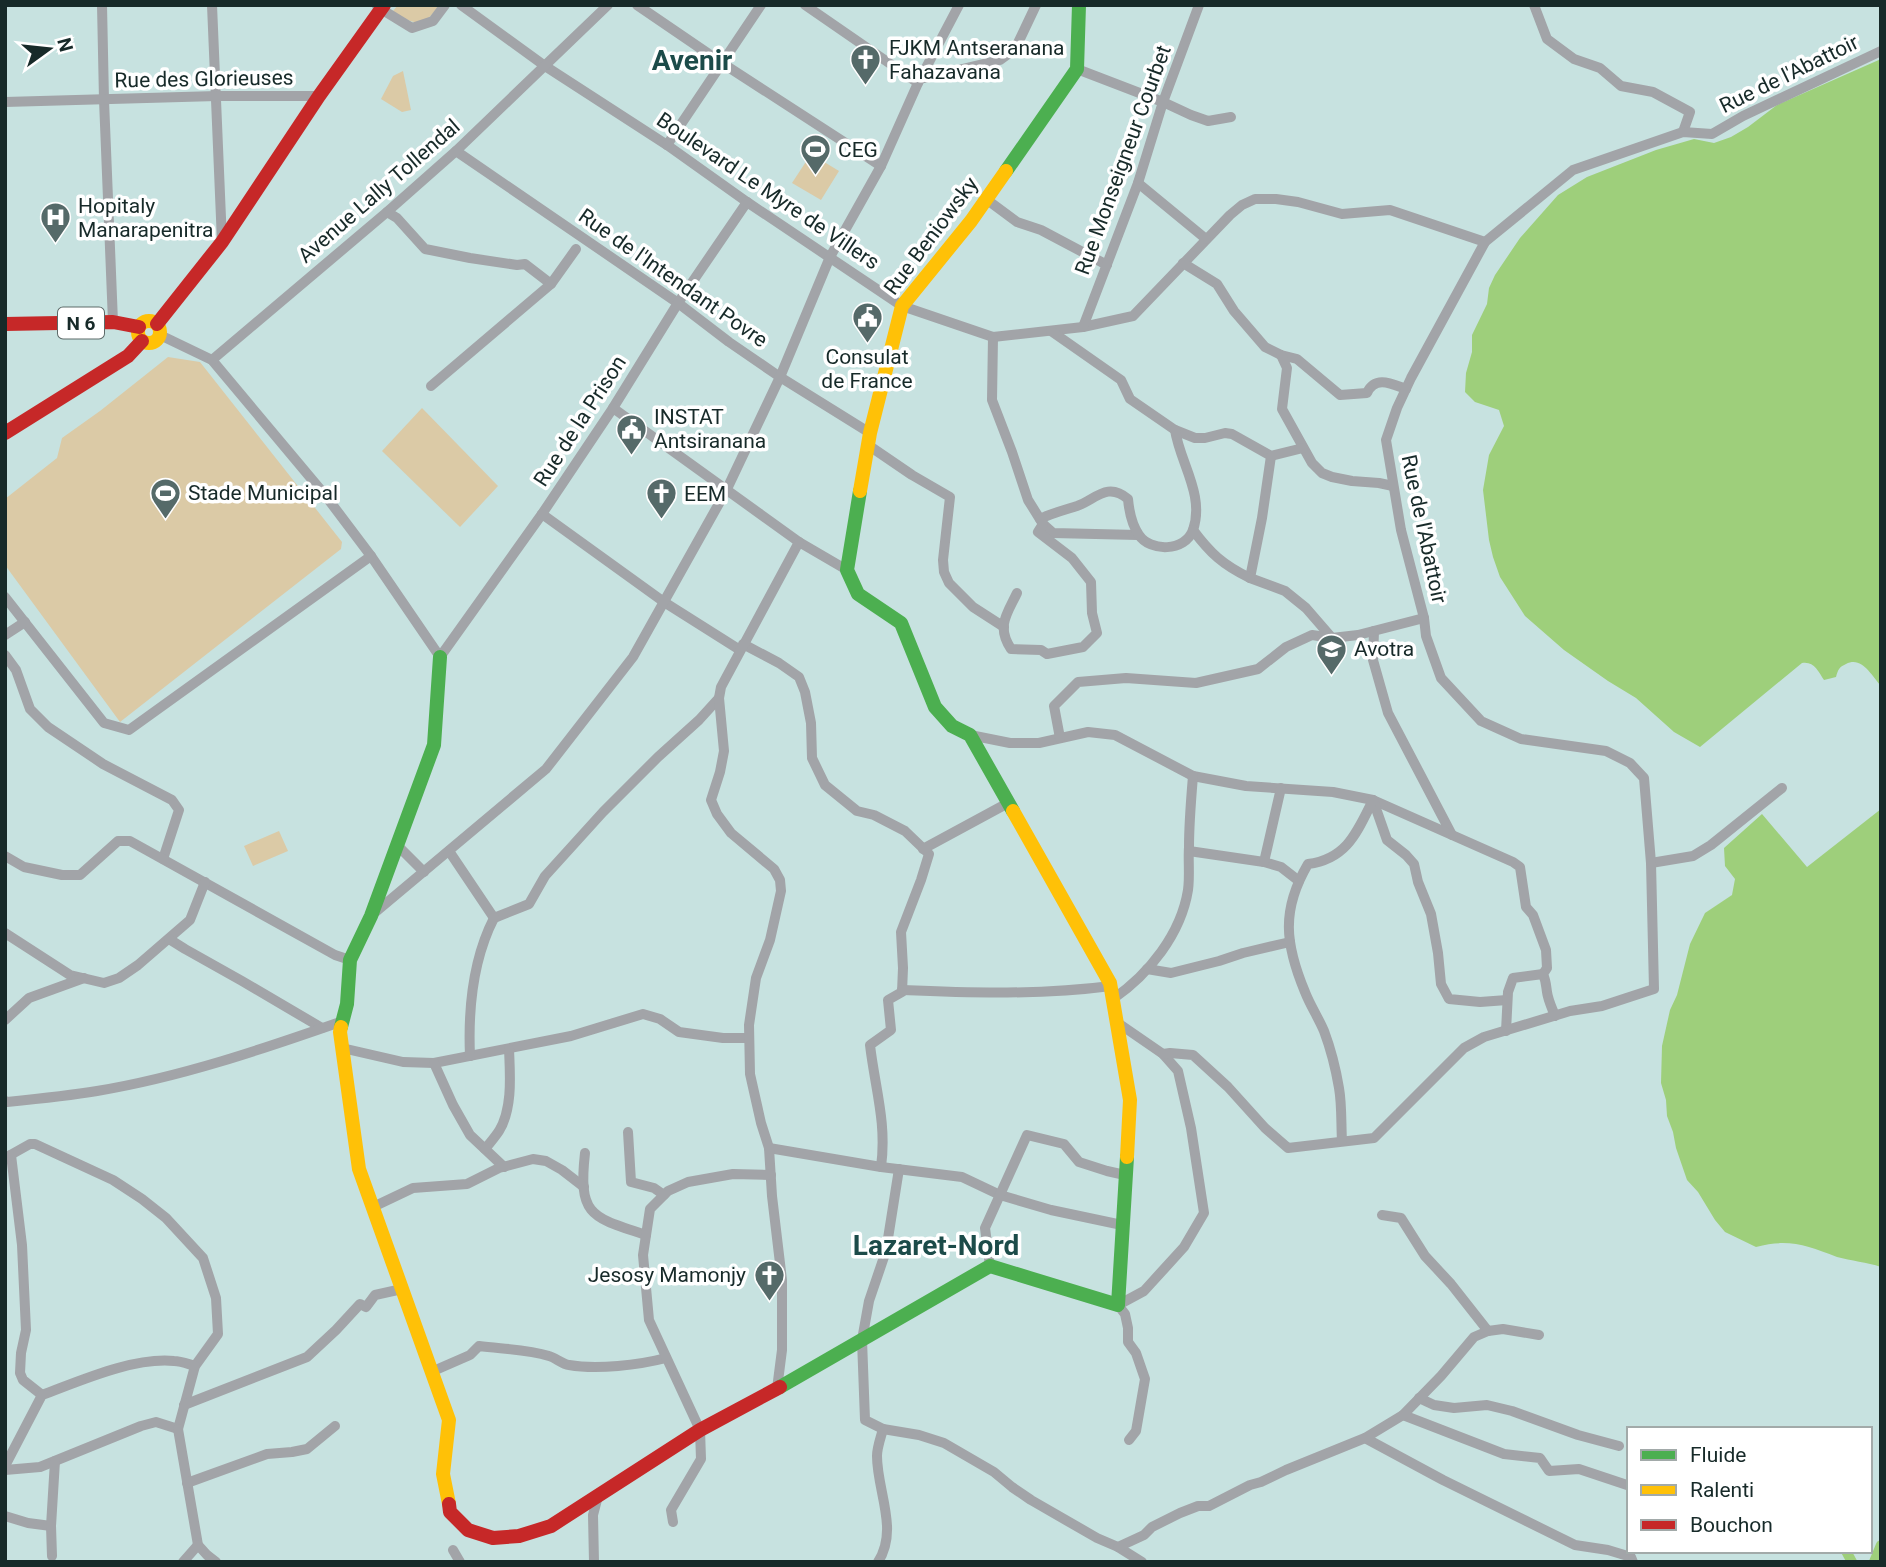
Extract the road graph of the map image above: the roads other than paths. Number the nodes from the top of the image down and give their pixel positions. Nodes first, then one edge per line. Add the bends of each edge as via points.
1 (102, 5) edge
2 (212, 5) edge
3 (445, 5) edge
4 (461, 5) edge
5 (608, 5) edge
6 (637, 5) edge
7 (761, 5) edge
8 (805, 5) edge
9 (959, 5) edge
10 (1036, 5) edge
11 (1079, 5) edge
12 (1199, 5) edge
13 (1534, 5) edge
14 (380, 7) edge
15 (1881, 51) edge
16 (722, 63) junction
17 (545, 66) junction
18 (1077, 69) junction
19 (919, 81) junction
20 (217, 96) junction
21 (319, 96) junction
22 (104, 100) junction
23 (5, 102) edge
24 (1163, 102) junction
25 (1231, 117) dead end
26 (1683, 132) junction
27 (667, 145) junction
28 (456, 151) junction
29 (881, 166) junction
30 (1138, 183) junction
31 (986, 199) junction
32 (747, 202) junction
33 (387, 212) junction
34 (1206, 239) junction
35 (222, 242) junction
36 (1485, 242) junction
37 (576, 249) dead end
38 (830, 257) junction
39 (1183, 263) junction
40 (1107, 265) junction
41 (551, 284) junction
42 (678, 303) junction
43 (902, 306) junction
44 (113, 322) junction
45 (5, 324) edge
46 (1083, 327) junction
47 (158, 330) junction
48 (1051, 331) junction
49 (140, 334) junction
50 (993, 337) junction
51 (1281, 355) junction
52 (212, 360) junction
53 (780, 377) junction
54 (431, 386) dead end
55 (1406, 388) junction
56 (613, 408) junction
57 (1175, 430) junction
58 (5, 433) edge
59 (869, 439) junction
60 (1303, 448) junction
61 (1271, 456) junction
62 (1393, 486) junction
63 (726, 491) junction
64 (542, 514) junction
65 (1041, 522) junction
66 (1193, 530) junction
67 (1138, 535) junction
68 (799, 542) junction
69 (371, 556) junction
70 (847, 570) junction
71 (1250, 578) junction
72 (1017, 593) dead end
73 (5, 597) edge
74 (664, 602) junction
75 (1423, 618) junction
76 (25, 622) junction
77 (1004, 627) junction
78 (1374, 631) junction
79 (5, 635) edge
80 (1332, 638) junction
81 (742, 647) junction
82 (5, 655) edge
83 (440, 657) junction
84 (719, 698) junction
85 (970, 735) junction
86 (1060, 738) junction
87 (1193, 776) junction
88 (1281, 788) junction
89 (1782, 788) dead end
90 (1373, 800) junction
91 (1008, 803) junction
92 (1452, 835) junction
93 (397, 845) junction
94 (923, 849) junction
95 (449, 851) junction
96 (1189, 851) junction
97 (5, 856) edge
98 (163, 859) junction
99 (1264, 862) junction
100 (1651, 863) junction
101 (388, 871) junction
102 (424, 872) junction
103 (1299, 881) junction
104 (205, 882) junction
105 (404, 888) junction
106 (371, 916) junction
107 (494, 918) junction
108 (5, 933) edge
109 (169, 939) junction
110 (1290, 942) junction
111 (350, 960) junction
112 (1147, 969) junction
113 (1543, 974) junction
114 (84, 978) junction
115 (902, 990) junction
116 (1112, 992) junction
117 (1507, 1000) junction
118 (1555, 1016) junction
119 (5, 1020) edge
120 (343, 1021) junction
121 (1118, 1023) junction
122 (322, 1028) junction
123 (1506, 1031) junction
124 (749, 1038) junction
125 (342, 1048) junction
126 (509, 1049) junction
127 (1163, 1054) junction
128 (470, 1056) junction
129 (434, 1063) junction
130 (5, 1101) edge
131 (628, 1132) dead end
132 (1342, 1141) junction
133 (769, 1148) junction
134 (485, 1149) junction
135 (585, 1153) dead end
136 (8, 1157) edge
137 (504, 1167) junction
138 (881, 1167) junction
139 (899, 1169) junction
140 (771, 1175) junction
141 (1125, 1175) junction
142 (584, 1187) junction
143 (664, 1195) junction
144 (1000, 1195) junction
145 (373, 1207) junction
146 (1382, 1215) dead end
147 (1122, 1225) junction
148 (646, 1235) junction
149 (990, 1266) junction
150 (402, 1289) junction
151 (1118, 1305) junction
152 (1488, 1331) junction
153 (1539, 1335) dead end
154 (862, 1340) junction
155 (666, 1357) junction
156 (195, 1366) junction
157 (432, 1372) junction
158 (778, 1389) junction
159 (42, 1395) junction
160 (1419, 1398) junction
161 (184, 1405) junction
162 (1402, 1415) junction
163 (335, 1426) dead end
164 (178, 1429) junction
165 (883, 1429) junction
166 (700, 1430) junction
167 (1365, 1438) junction
168 (1129, 1440) dead end
169 (1619, 1446) dead end
170 (55, 1461) junction
171 (5, 1468) edge
172 (187, 1483) junction
173 (1627, 1485) edge
174 (598, 1496) junction
175 (5, 1516) edge
176 (673, 1522) dead end
177 (51, 1526) junction
178 (198, 1545) junction
179 (1118, 1547) junction
180 (453, 1550) dead end
181 (52, 1556) dead end
182 (183, 1562) edge
183 (216, 1562) edge
184 (460, 1562) edge
185 (594, 1562) edge
186 (878, 1562) edge
187 (1142, 1562) edge
188 (1633, 1562) edge

1 - 22 street
2 - 20 street
3 - 14 street via 433,22 412,28
4 - 17 street, Boulevard Le Myre de Villers
5 - 17 street, Avenue Lally Tollendal
6 - 16 street
7 - 16 street
8 - 19 street
9 - 19 street
10 - 19 street via 1018,43 1000,60
11 - 18 street
12 - 24 street, Rue Monseigneur Courbet
13 - 26 street via 1547,39 1574,59 1600,68 1621,86 1653,93 1690,112
14 - 21 street
15 - 26 street, Rue de l'Abattoir via 1712,134
16 - 27 street
16 - 29 street
17 - 27 street, Boulevard Le Myre de Villers
17 - 28 street, Avenue Lally Tollendal
18 - 24 street
18 - 31 street, Rue Beniowsky
19 - 29 street
20 - 21 street, Rue des Glorieuses
20 - 22 street, Rue des Glorieuses
20 - 35 street
21 - 35 street
22 - 23 street, Rue des Glorieuses
22 - 44 street
24 - 25 street via 1208,121
24 - 30 street, Rue Monseigneur Courbet
26 - 36 street, Rue de l'Abattoir via 1573,170
27 - 32 street, Boulevard Le Myre de Villers
28 - 33 street, Avenue Lally Tollendal
28 - 42 street, Rue de l'Intendant Povre
29 - 38 street
30 - 34 street
30 - 40 street, Rue Monseigneur Courbet
31 - 40 street via 1017,222
31 - 43 street, Rue Beniowsky
32 - 38 street, Boulevard Le Myre de Villers
32 - 42 street, Rue de la Prison
33 - 41 street via 425,249 525,264
33 - 52 street, Avenue Lally Tollendal
34 - 36 street, Boulevard Le Myre de Villers via 1242,205 1255,199 1276,199 1342,214 1390,210
34 - 39 street, Boulevard Le Myre de Villers
35 - 47 street
36 - 55 street, Rue de l'Abattoir
37 - 41 street
38 - 43 street, Boulevard Le Myre de Villers
38 - 53 street
39 - 46 street, Boulevard Le Myre de Villers via 1133,316
39 - 51 street via 1217,284 1265,347
40 - 46 street, Rue Monseigneur Courbet
41 - 54 street
42 - 53 street, Rue de l'Intendant Povre
42 - 56 street, Rue de la Prison
43 - 50 street, Boulevard Le Myre de Villers
43 - 59 street, Rue Beniowsky
44 - 45 street, N 6
44 - 49 street, N 6
46 - 48 street, Boulevard Le Myre de Villers
47 - 49 street, N 6 via 148,321
47 - 52 street
48 - 50 street, Boulevard Le Myre de Villers
48 - 57 street via 1121,380 1130,398
49 - 58 street via 128,356
50 - 65 street via 992,400 1028,500
51 - 55 street via 1297,359 1340,395 1367,393 1374,383
51 - 60 street via 1287,368 1282,409
52 - 69 street
53 - 59 street, Rue de l'Intendant Povre
53 - 63 street
55 - 62 street, Rue de l'Abattoir via 1386,440
56 - 63 street
56 - 64 street, Rue de la Prison
57 - 61 street via 1195,438 1232,434
57 - 66 street via 1194,489
59 - 70 street, Rue Beniowsky
59 - 77 street, Rue de l'Intendant Povre via 912,475 950,497 944,572 972,607
60 - 61 street
60 - 62 street via 1322,473
61 - 71 street
62 - 75 street, Rue de l'Abattoir
63 - 68 street
63 - 74 street
64 - 74 street
64 - 83 street, Rue de la Prison
65 - 67 street via 1053,533
65 - 67 street via 1096,495 1121,494 1128,499
65 - 77 street via 1038,532 1072,558 1091,582 1097,633 1083,647 1047,654 1011,649 1004,639
66 - 67 street via 1180,545 1168,547 1146,543
66 - 71 street via 1222,563
68 - 70 street
68 - 81 street
69 - 76 street via 129,730 104,723
69 - 83 street
70 - 85 street via 858,594 901,623 934,707 952,726
71 - 80 street via 1285,591
72 - 77 street
73 - 76 street
74 - 81 street
74 - 95 street via 633,657 546,769
75 - 78 street
75 - 100 street, Rue de l'Abattoir via 1441,678 1481,721 1521,739 1606,751 1630,763 1644,778
76 - 79 street
78 - 80 street
78 - 92 street via 1373,660 1388,713
80 - 86 street via 1312,635 1286,647 1258,669 1196,683 1126,678 1078,682 1054,706
81 - 84 street
81 - 94 street via 799,677 811,723 812,758 825,785 857,811 905,831
82 - 98 street via 16,670 30,709 48,727 176,805 179,810
83 - 93 street via 433,745
84 - 107 street via 603,812 545,876 528,904
84 - 124 street via 723,751 711,800 731,833 774,869 781,891 756,978
85 - 86 street via 1010,743
85 - 91 street
86 - 87 street via 1088,732 1115,735
87 - 88 street
87 - 96 street
88 - 90 street
88 - 99 street
89 - 100 street via 1693,856
90 - 92 street
90 - 103 street via 1347,847 1324,862 1308,864
90 - 117 street via 1387,840 1414,864 1431,914 1441,984 1450,999
91 - 94 street
91 - 116 street
92 - 113 street via 1520,867 1526,907 1546,950
93 - 101 street
93 - 102 street
94 - 115 street via 929,854 901,932
95 - 102 street
95 - 107 street
96 - 99 street
96 - 112 street via 1188,890 1180,918
97 - 98 street via 24,867 62,875 80,874 118,841 130,841
98 - 104 street
99 - 103 street via 1281,867
100 - 118 street, Rue de l'Abattoir via 1654,989
101 - 105 street
101 - 106 street
102 - 105 street
103 - 110 street via 1287,922
104 - 109 street via 190,920
104 - 111 street
105 - 106 street
106 - 111 street
107 - 128 street via 473,981
108 - 114 street via 70,975
109 - 114 street via 119,978 104,983
109 - 122 street
110 - 112 street via 1171,972
110 - 132 street via 1304,991 1324,1031 1340,1089
111 - 120 street
112 - 116 street via 1132,985
113 - 117 street via 1513,978
113 - 118 street
114 - 119 street via 29,998
115 - 116 street
115 - 138 street via 888,1000 891,1030 870,1045 884,1125
116 - 121 street
117 - 123 street
118 - 123 street
120 - 122 street
120 - 125 street
121 - 127 street
121 - 141 street via 1130,1100
122 - 130 street via 171,1076 99,1091
123 - 132 street via 1464,1048 1374,1138
124 - 126 street via 679,1032 643,1014
124 - 133 street via 750,1074
125 - 129 street via 403,1062
125 - 145 street via 359,1169
126 - 128 street
126 - 134 street via 506,1113
127 - 132 street via 1193,1055 1288,1148
127 - 151 street via 1178,1071 1204,1213 1184,1247 1144,1291
128 - 129 street
129 - 134 street via 470,1135
131 - 143 street via 631,1182
133 - 138 street
133 - 140 street
134 - 137 street
135 - 142 street
136 - 156 street via 35,1144 113,1181 166,1218 203,1258 216,1298 218,1334
136 - 159 street via 22,1245 26,1330 20,1373
137 - 142 street via 533,1158 545,1161
137 - 145 street via 467,1184 413,1188
138 - 139 street
139 - 144 street via 962,1177
139 - 154 street via 886,1251
140 - 143 street via 733,1174 688,1182
140 - 158 street via 782,1280
141 - 144 street via 1079,1162 1064,1144 1027,1135
141 - 147 street
142 - 148 street via 586,1204 593,1213
143 - 148 street via 650,1209
144 - 147 street
144 - 149 street via 985,1228
145 - 150 street
146 - 152 street via 1401,1218 1425,1256
147 - 151 street
148 - 155 street via 643,1255 649,1320
149 - 151 street
149 - 154 street
150 - 157 street
150 - 161 street via 375,1295 366,1307 360,1304 307,1357
151 - 168 street via 1145,1379 1136,1432
152 - 153 street
152 - 160 street via 1474,1337
154 - 158 street
154 - 165 street via 865,1420
155 - 157 street via 608,1366 566,1365 541,1354 479,1346 470,1355
155 - 166 street
156 - 159 street via 146,1361
156 - 161 street
157 - 174 street via 449,1420 443,1474 450,1512 468,1530 493,1538 519,1536 551,1526
158 - 166 street
159 - 171 street
160 - 162 street
160 - 169 street via 1454,1408 1487,1405 1513,1411
161 - 164 street
162 - 167 street
162 - 173 street via 1504,1454 1540,1458 1549,1471 1579,1469
163 - 172 street via 307,1449 267,1454
164 - 170 street via 156,1422
164 - 172 street
165 - 179 street via 943,1443 995,1472 1031,1500
165 - 186 street via 877,1455 887,1535
166 - 174 street
166 - 176 street via 701,1459 671,1510
167 - 179 street via 1209,1506 1180,1513
167 - 188 street via 1575,1545 1608,1550 1631,1557
170 - 171 street via 40,1467
170 - 177 street
172 - 178 street
174 - 185 street via 593,1515
175 - 177 street
177 - 181 street
178 - 182 street
178 - 183 street
179 - 187 street
180 - 184 street

